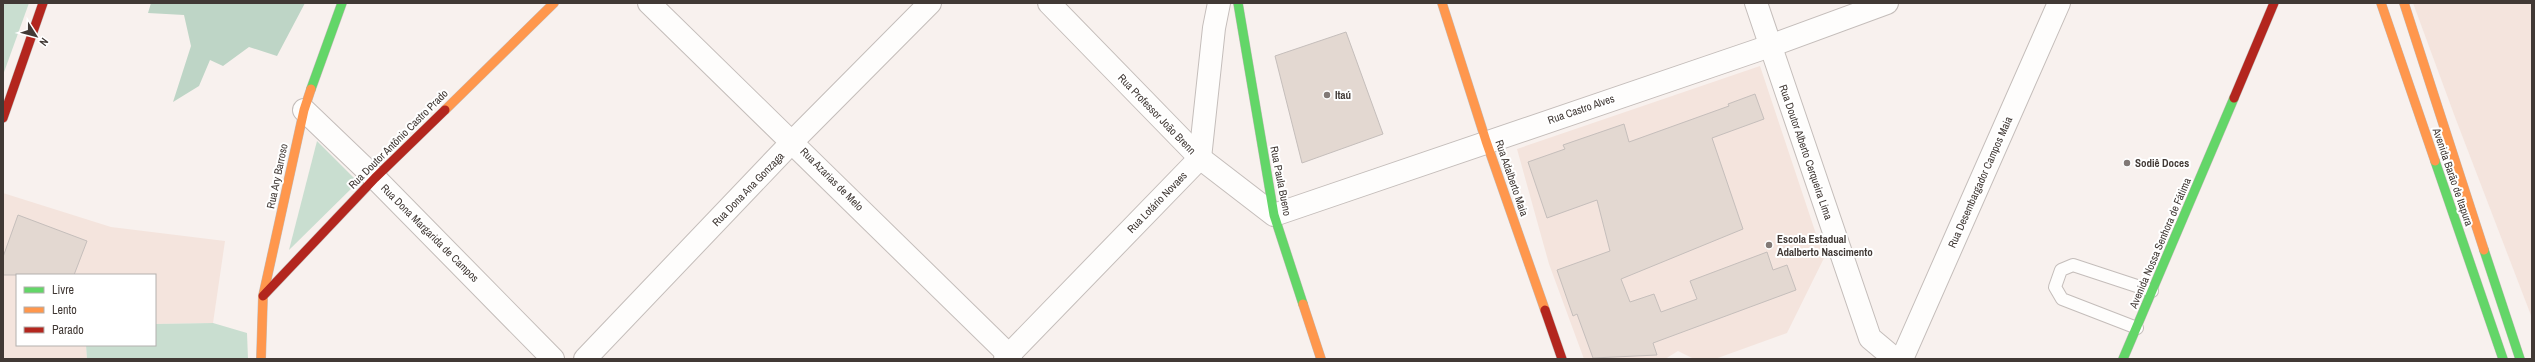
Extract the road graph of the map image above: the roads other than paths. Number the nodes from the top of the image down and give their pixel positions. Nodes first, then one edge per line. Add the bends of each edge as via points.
1 (43, 3) edge
2 (342, 3) edge
3 (554, 3) edge
4 (649, 3) edge
5 (930, 3) edge
6 (1049, 3) edge
7 (1219, 3) edge
8 (1238, 3) edge
9 (1442, 3) edge
10 (1756, 3) edge
11 (1887, 3) edge
12 (2274, 3) edge
13 (2381, 3) edge
14 (2404, 3) edge
15 (2058, 4) edge
16 (1770, 46) junction
17 (304, 110) junction
18 (3, 118) edge
19 (1486, 141) junction
20 (793, 142) junction
21 (1200, 158) junction
22 (374, 178) junction
23 (1274, 215) junction
24 (2152, 291) junction
25 (263, 296) junction
26 (2137, 328) junction
27 (1008, 358) edge
28 (261, 359) edge
29 (553, 359) edge
30 (585, 359) edge
31 (1321, 359) edge
32 (1562, 359) edge
33 (1895, 359) edge
34 (1902, 359) edge
35 (2124, 359) edge
36 (2503, 359) edge
37 (2520, 359) edge

1 - 18 main road
2 - 17 main road, Rua Ary Barroso
3 - 22 main road, Rua Doutor Antônio Castro Prado
4 - 20 street, Rua Azarias de Melo
5 - 20 street, Rua Dona Ana Gonzaga
6 - 21 street, Rua Professor João Brenn
7 - 21 street
8 - 23 main road, Rua Paula Bueno
9 - 19 main road, Rua Adalberto Maia
10 - 16 street, Rua Doutor Alberto Cerqueira Lima
11 - 16 street, Rua Castro Alves
12 - 24 main road, Avenida Nossa Senhora de Fátima
13 - 36 main road, Avenida Barão de Itapura
14 - 37 main road, Avenida Barão de Itapura
15 - 34 street, Rua Desembargador Campos Maia
16 - 19 street, Rua Castro Alves
16 - 33 street, Rua Doutor Alberto Cerqueira Lima via 1870,338
17 - 22 street, Rua Dona Margarida de Campos
17 - 25 main road, Rua Ary Barroso
19 - 23 street, Rua Castro Alves
19 - 32 main road, Rua Adalberto Maia
20 - 27 street, Rua Azarias de Melo
20 - 30 street, Rua Dona Ana Gonzaga
21 - 23 street, Rua Professor João Brenn
21 - 27 street, Rua Lotário Novaes
22 - 25 main road, Rua Doutor Antônio Castro Prado
22 - 29 street, Rua Dona Margarida de Campos
23 - 31 main road, Rua Paula Bueno
24 - 26 main road, Avenida Nossa Senhora de Fátima
24 - 26 lane via 2073,265 2061,270 2055,287 2062,299
25 - 28 main road, Rua Ary Barroso
26 - 35 main road, Avenida Nossa Senhora de Fátima

